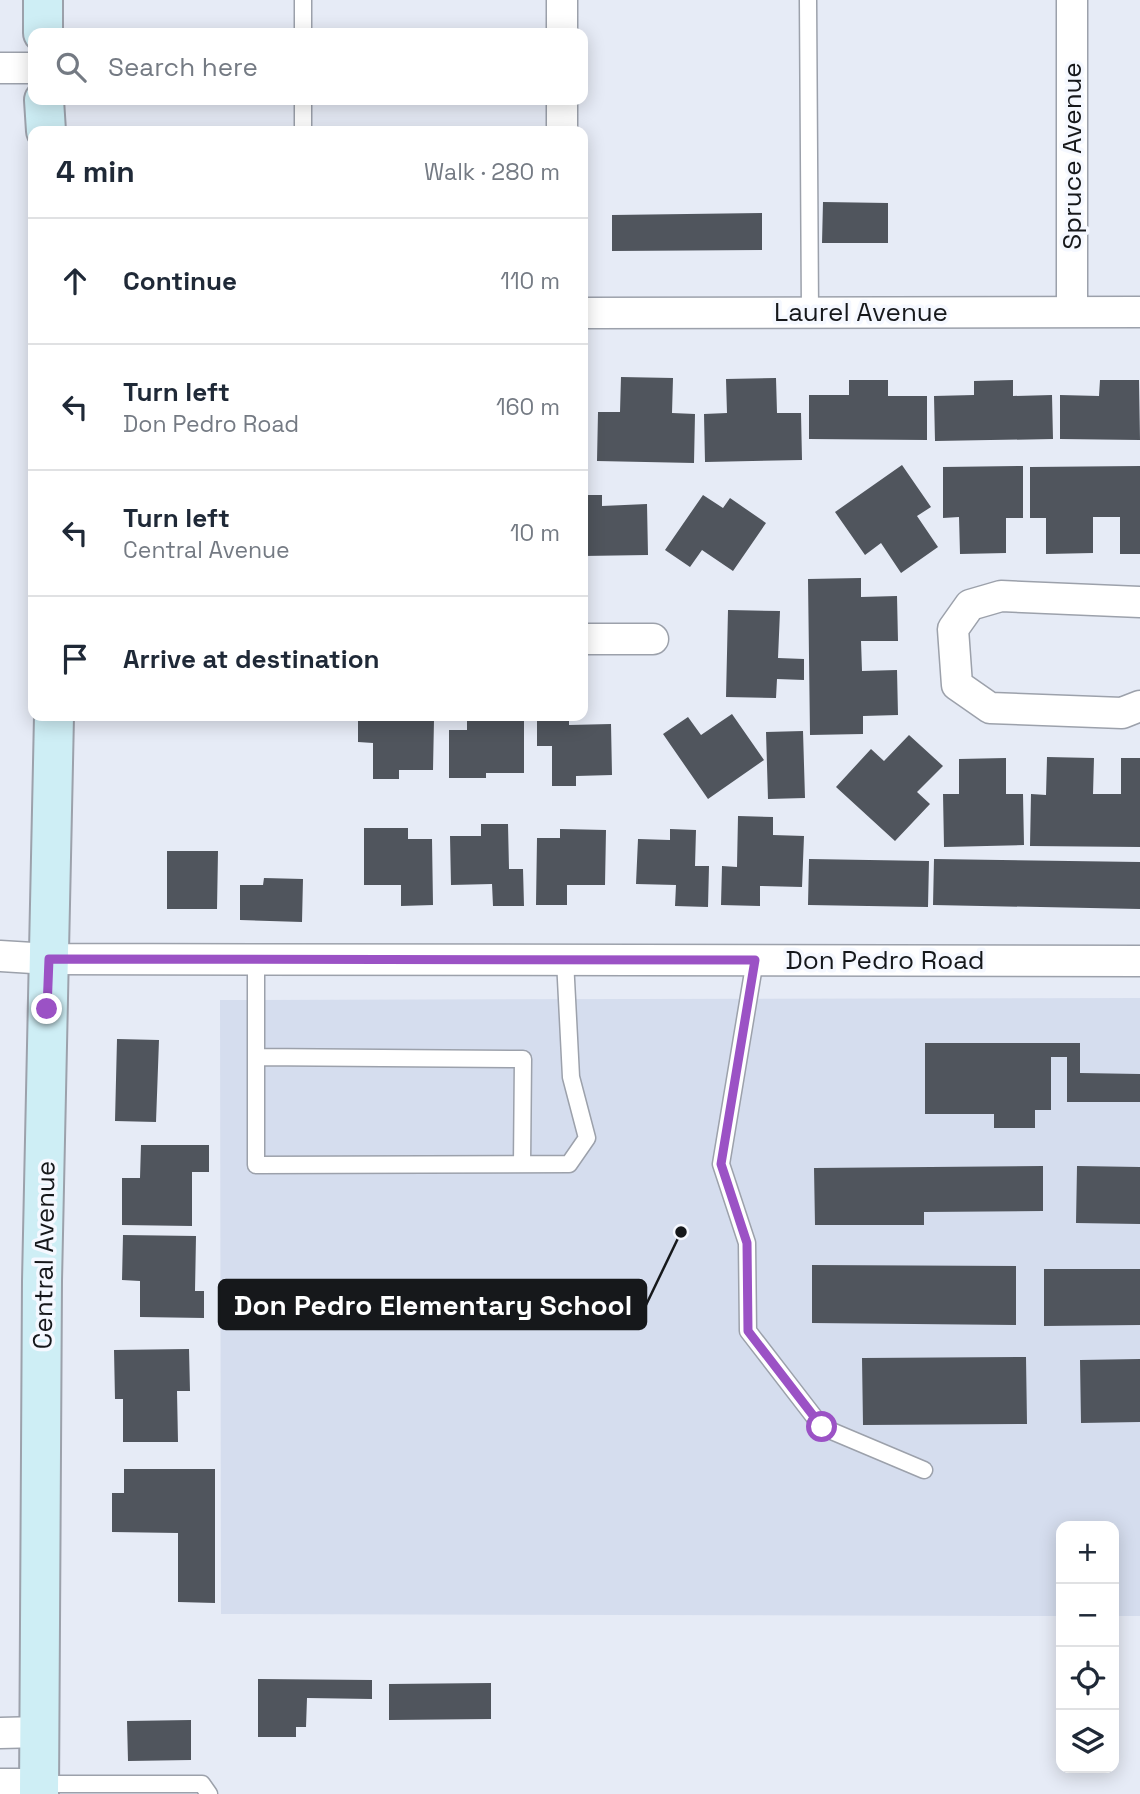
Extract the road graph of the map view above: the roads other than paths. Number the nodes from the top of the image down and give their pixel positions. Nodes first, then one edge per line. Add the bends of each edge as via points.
1 (43, 0) edge
2 (303, 0) edge
3 (562, 0) edge
4 (808, 0) edge
5 (1072, 0) edge
6 (43, 28) edge
7 (303, 28) edge
8 (562, 28) edge
9 (0, 68) edge
10 (28, 68) edge
11 (44, 105) edge
12 (303, 105) edge
13 (562, 105) edge
14 (46, 126) edge
15 (303, 126) edge
16 (562, 126) edge
17 (1072, 312) junction
18 (1140, 312) edge
19 (588, 313) edge
20 (810, 313) junction
21 (1140, 602) edge
22 (588, 639) edge
23 (653, 639) dead end
24 (1140, 706) edge
25 (54, 721) edge
26 (0, 956) edge
27 (49, 959) junction
28 (256, 959) junction
29 (565, 960) junction
30 (755, 960) junction
31 (1140, 961) edge
32 (256, 1057) junction
33 (522, 1164) junction
34 (924, 1470) dead end
35 (40, 1732) junction
36 (0, 1733) edge
37 (0, 1784) edge
38 (39, 1789) edge
39 (209, 1794) edge

1 - 6 street
2 - 7 lane
3 - 8 street
4 - 20 lane
5 - 17 street, Spruce Avenue
9 - 10 street
11 - 14 street
12 - 15 lane
13 - 16 street
17 - 18 street, Laurel Avenue
17 - 20 street, Laurel Avenue
19 - 20 street, Laurel Avenue
21 - 24 street via 1001,597 970,605 953,629 957,685 990,708 1122,713
22 - 23 street
25 - 27 street, Central Avenue
26 - 27 street, Don Pedro Road
27 - 28 street, Don Pedro Road
27 - 35 street, Central Avenue
28 - 29 street, Don Pedro Road
28 - 32 lane
29 - 30 street, Don Pedro Road
29 - 33 lane via 571,1077 587,1138 569,1164
30 - 31 street, Don Pedro Road
30 - 34 lane via 721,1164 747,1243 748,1331 822,1427
32 - 33 lane via 523,1059
32 - 33 lane via 256,1165
35 - 36 street
35 - 38 street, Central Avenue
37 - 38 street
38 - 39 lane via 202,1784

